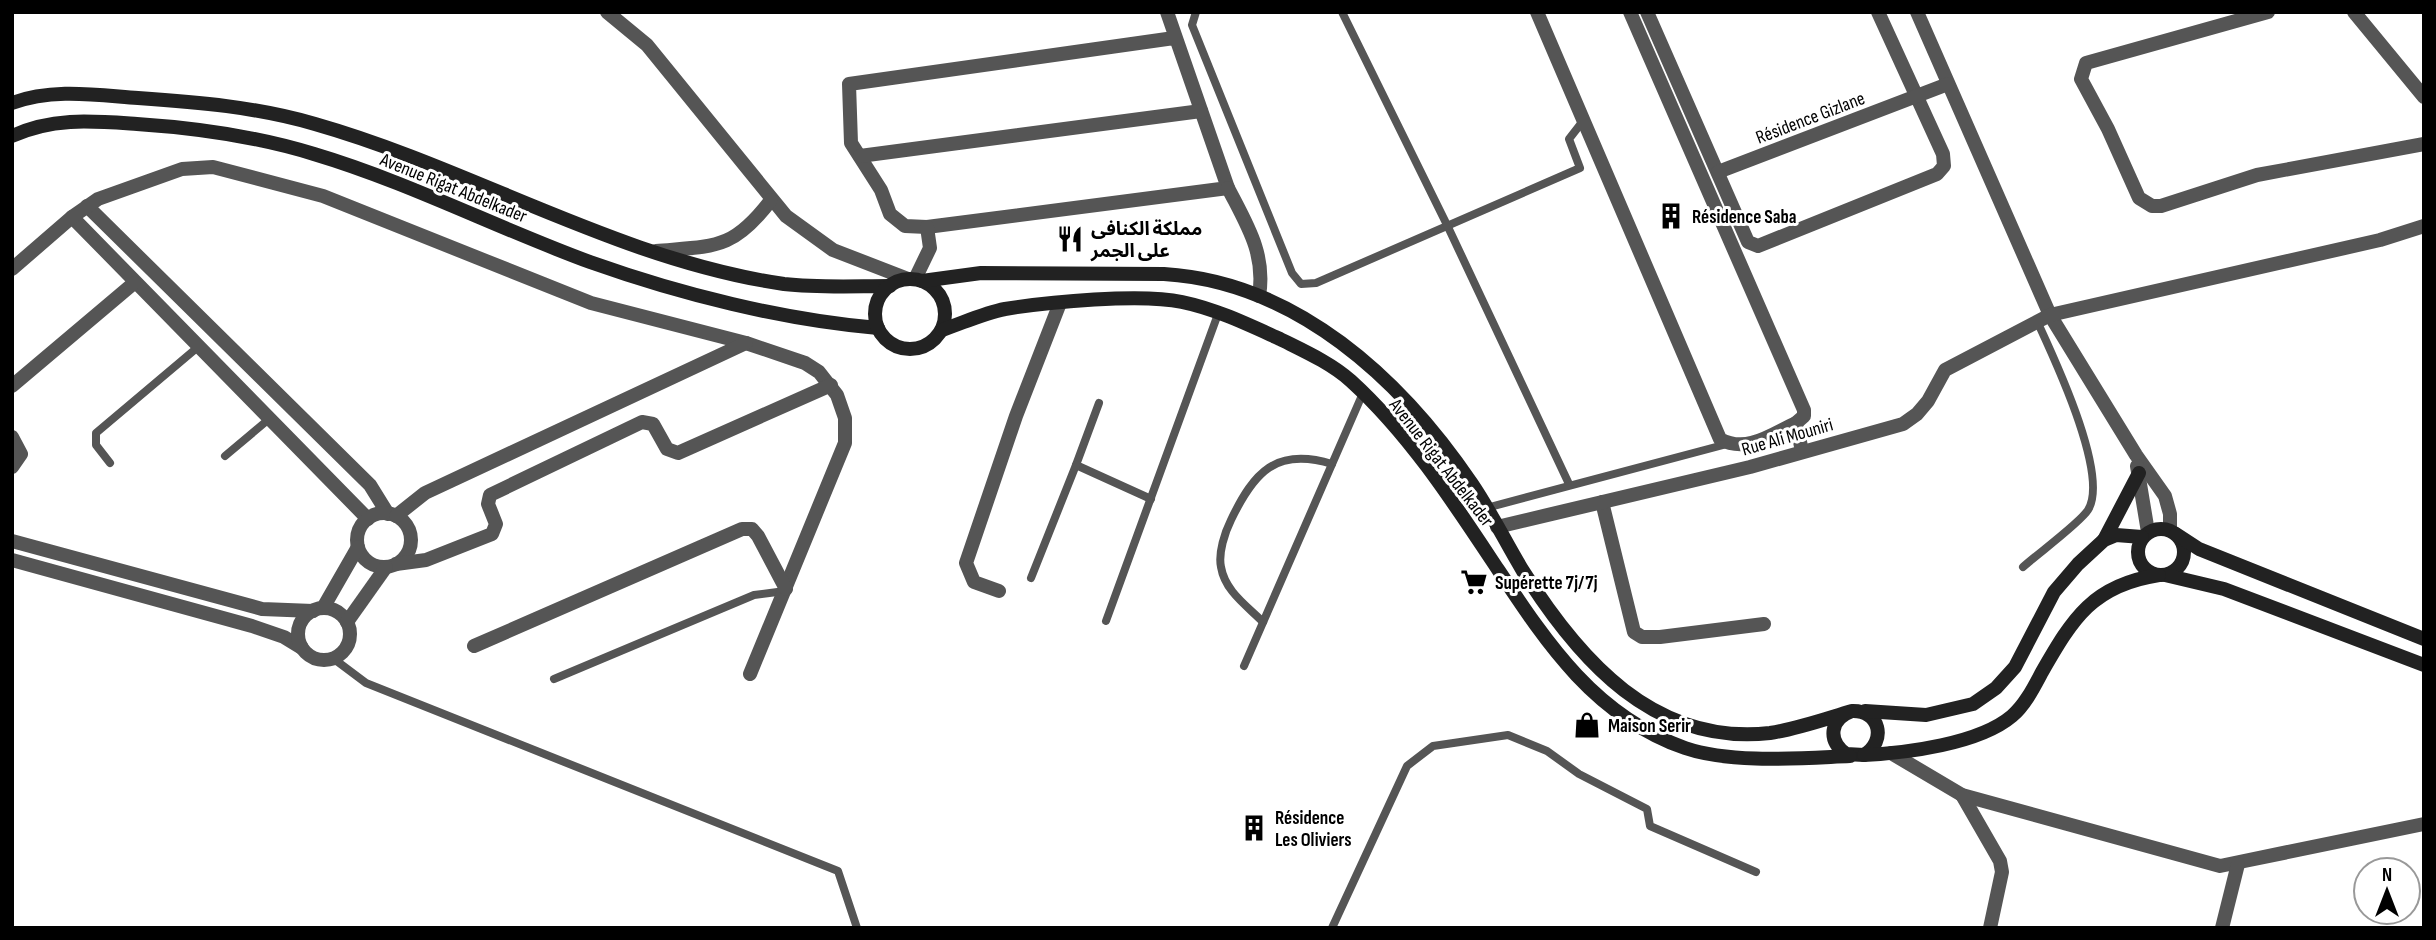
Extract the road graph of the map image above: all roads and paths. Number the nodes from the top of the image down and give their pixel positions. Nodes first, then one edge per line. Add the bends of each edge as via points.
1 (607, 12) edge
2 (1167, 12) edge
3 (1196, 12) edge
4 (1342, 12) edge
5 (1537, 12) edge
6 (1630, 12) edge
7 (1647, 12) edge
8 (1878, 12) edge
9 (1917, 12) edge
10 (2268, 12) edge
11 (2354, 12) edge
12 (1174, 38) junction
13 (1948, 84) junction
14 (1915, 97) junction
15 (2424, 97) edge
16 (12, 103) edge
17 (1201, 111) junction
18 (1583, 121) junction
19 (12, 136) edge
20 (2424, 144) edge
21 (860, 156) junction
22 (1718, 172) junction
23 (1228, 188) junction
24 (771, 200) junction
25 (87, 206) junction
26 (72, 217) junction
27 (2424, 226) edge
28 (927, 227) junction
29 (1448, 228) junction
30 (656, 251) junction
31 (12, 269) edge
32 (915, 280) junction
33 (134, 283) junction
34 (890, 286) junction
35 (1259, 296) junction
36 (1060, 303) junction
37 (1218, 314) junction
38 (2043, 318) junction
39 (878, 328) junction
40 (942, 330) junction
41 (746, 343) junction
42 (198, 347) junction
43 (831, 385) junction
44 (12, 386) edge
45 (1363, 393) junction
46 (1098, 403) dead end
47 (269, 419) junction
48 (1796, 423) junction
49 (12, 437) edge
50 (1728, 444) junction
51 (1802, 451) junction
52 (2136, 454) junction
53 (225, 456) dead end
54 (110, 463) dead end
55 (1332, 464) junction
56 (1076, 465) junction
57 (12, 467) edge
58 (2138, 473) junction
59 (1569, 484) junction
60 (1151, 499) junction
61 (1602, 502) junction
62 (1486, 508) junction
63 (392, 515) junction
64 (368, 519) junction
65 (1497, 527) junction
66 (2173, 532) junction
67 (2145, 535) junction
68 (2104, 540) junction
69 (12, 541) edge
70 (358, 547) junction
71 (12, 560) edge
72 (391, 565) junction
73 (2023, 567) dead end
74 (2162, 575) junction
75 (1031, 578) dead end
76 (786, 590) junction
77 (999, 591) dead end
78 (318, 610) junction
79 (1107, 621) dead end
80 (347, 622) junction
81 (1263, 622) junction
82 (1764, 624) dead end
83 (2424, 639) edge
84 (474, 646) dead end
85 (302, 648) junction
86 (334, 659) junction
87 (2424, 665) edge
88 (1244, 666) dead end
89 (750, 674) dead end
90 (554, 679) dead end
91 (1854, 710) junction
92 (1891, 754) junction
93 (1858, 756) junction
94 (1962, 795) junction
95 (2424, 824) edge
96 (2238, 864) junction
97 (1756, 872) dead end
98 (857, 928) edge
99 (1332, 928) edge
100 (1990, 928) edge
101 (2222, 928) edge

1 - 24 street via 671,72
2 - 12 street
3 - 29 lane via 1192,25 1295,280 1316,284
4 - 29 lane
5 - 18 street
6 - 48 street via 1804,410
7 - 22 street
8 - 14 street
9 - 13 street
10 - 20 street via 2086,63 2081,79 2138,198 2161,206 2257,175
11 - 15 street
12 - 17 street
12 - 21 street via 849,84 851,143
13 - 14 street, Résidence Gizlane
13 - 38 street
14 - 22 street, Résidence Gizlane
14 - 22 street via 1942,154 1941,171 1763,245 1748,242
16 - 30 street via 74,93 272,113 354,136
17 - 21 street
17 - 23 street
18 - 29 lane via 1569,139 1580,168
18 - 50 street via 1714,429
19 - 39 street, Avenue Rigat Abdelkader via 43,124 80,120 187,128 272,142 354,167 629,275 828,323
21 - 28 street via 891,214 905,226
23 - 28 street
23 - 35 street via 1256,241 1261,259
24 - 30 street via 745,231 723,243
24 - 32 street via 833,250
25 - 26 street
25 - 41 street via 110,193 182,169 213,167 332,200 591,303
25 - 63 street via 370,485
26 - 31 street
26 - 33 street
27 - 38 street, Rue Ali Mouniri
28 - 32 street via 930,248
29 - 59 lane
30 - 34 street via 781,283
32 - 34 street
32 - 35 street via 981,273 1164,274 1192,276
32 - 40 street via 941,297 946,313
33 - 42 street
33 - 44 street
34 - 39 street via 878,300
35 - 62 street via 1348,346 1388,380 1441,441
36 - 37 street, Avenue Rigat Abdelkader via 1181,301
36 - 40 street, Avenue Rigat Abdelkader via 1003,310
36 - 77 street via 966,563 974,582
37 - 45 street, Avenue Rigat Abdelkader via 1306,352
37 - 60 lane
38 - 51 street, Rue Ali Mouniri via 1945,370 1928,401 1903,424
38 - 52 street
38 - 73 lane via 2087,450 2093,482 2088,510
39 - 40 street via 891,343 910,349 929,344
41 - 43 street via 805,363
41 - 63 street via 425,493
42 - 47 street
42 - 54 lane via 96,433 96,445
43 - 72 street via 678,453 667,449 653,424 642,422 490,495 488,504 496,524 492,534 426,560
43 - 76 street via 845,418 845,443
45 - 55 lane
45 - 93 street, Avenue Rigat Abdelkader via 1451,499 1546,641 1577,679 1612,708 1648,731 1697,750 1728,756
46 - 56 lane
47 - 53 lane
47 - 64 street
48 - 50 street via 1749,445
48 - 51 street
49 - 57 street via 21,454
50 - 59 lane
51 - 61 street, Rue Ali Mouniri
52 - 58 street
52 - 66 street via 2165,496
55 - 81 lane
55 - 81 lane via 1288,459 1264,469 1244,494 1225,532 1220,564 1227,587
56 - 60 lane
56 - 75 lane
58 - 67 street
58 - 68 street
59 - 62 lane
60 - 79 lane
61 - 65 street, Rue Ali Mouniri
61 - 82 street via 1634,632 1660,637
62 - 65 street
63 - 64 street
63 - 72 street via 408,528 411,544 403,559
64 - 70 street via 359,531
65 - 91 street via 1552,613 1598,670 1668,718 1705,729 1770,733
66 - 67 street
66 - 74 street via 2184,547 2182,561
66 - 83 street via 2199,549
67 - 68 street via 2116,535
67 - 74 street via 2137,550 2141,564
68 - 91 street via 2054,592 2015,667 1973,704 1926,715
69 - 78 street via 262,609
70 - 72 street via 366,559
70 - 78 street
71 - 85 street via 252,626
72 - 80 street
74 - 87 street via 2224,589
74 - 92 street, Avenue Rigat Abdelkader via 2113,588 2089,603 2070,624 2014,715 1996,727
76 - 84 street via 758,536 752,529 742,528
76 - 89 street
76 - 90 lane via 754,595
78 - 80 street via 337,612
78 - 85 street via 299,627
80 - 86 street via 347,648
81 - 88 lane
85 - 86 street via 318,660
86 - 98 lane via 366,683 838,871
91 - 93 street via 1872,717 1879,730 1875,746
91 - 93 street via 1837,720 1833,735 1839,749
92 - 93 street, Avenue Rigat Abdelkader
92 - 94 street
94 - 96 street via 2220,866
94 - 100 street via 2000,861 2002,872
95 - 96 street
96 - 101 street
97 - 99 lane via 1650,826 1647,809 1547,751 1508,735 1475,737 1433,746 1407,766

